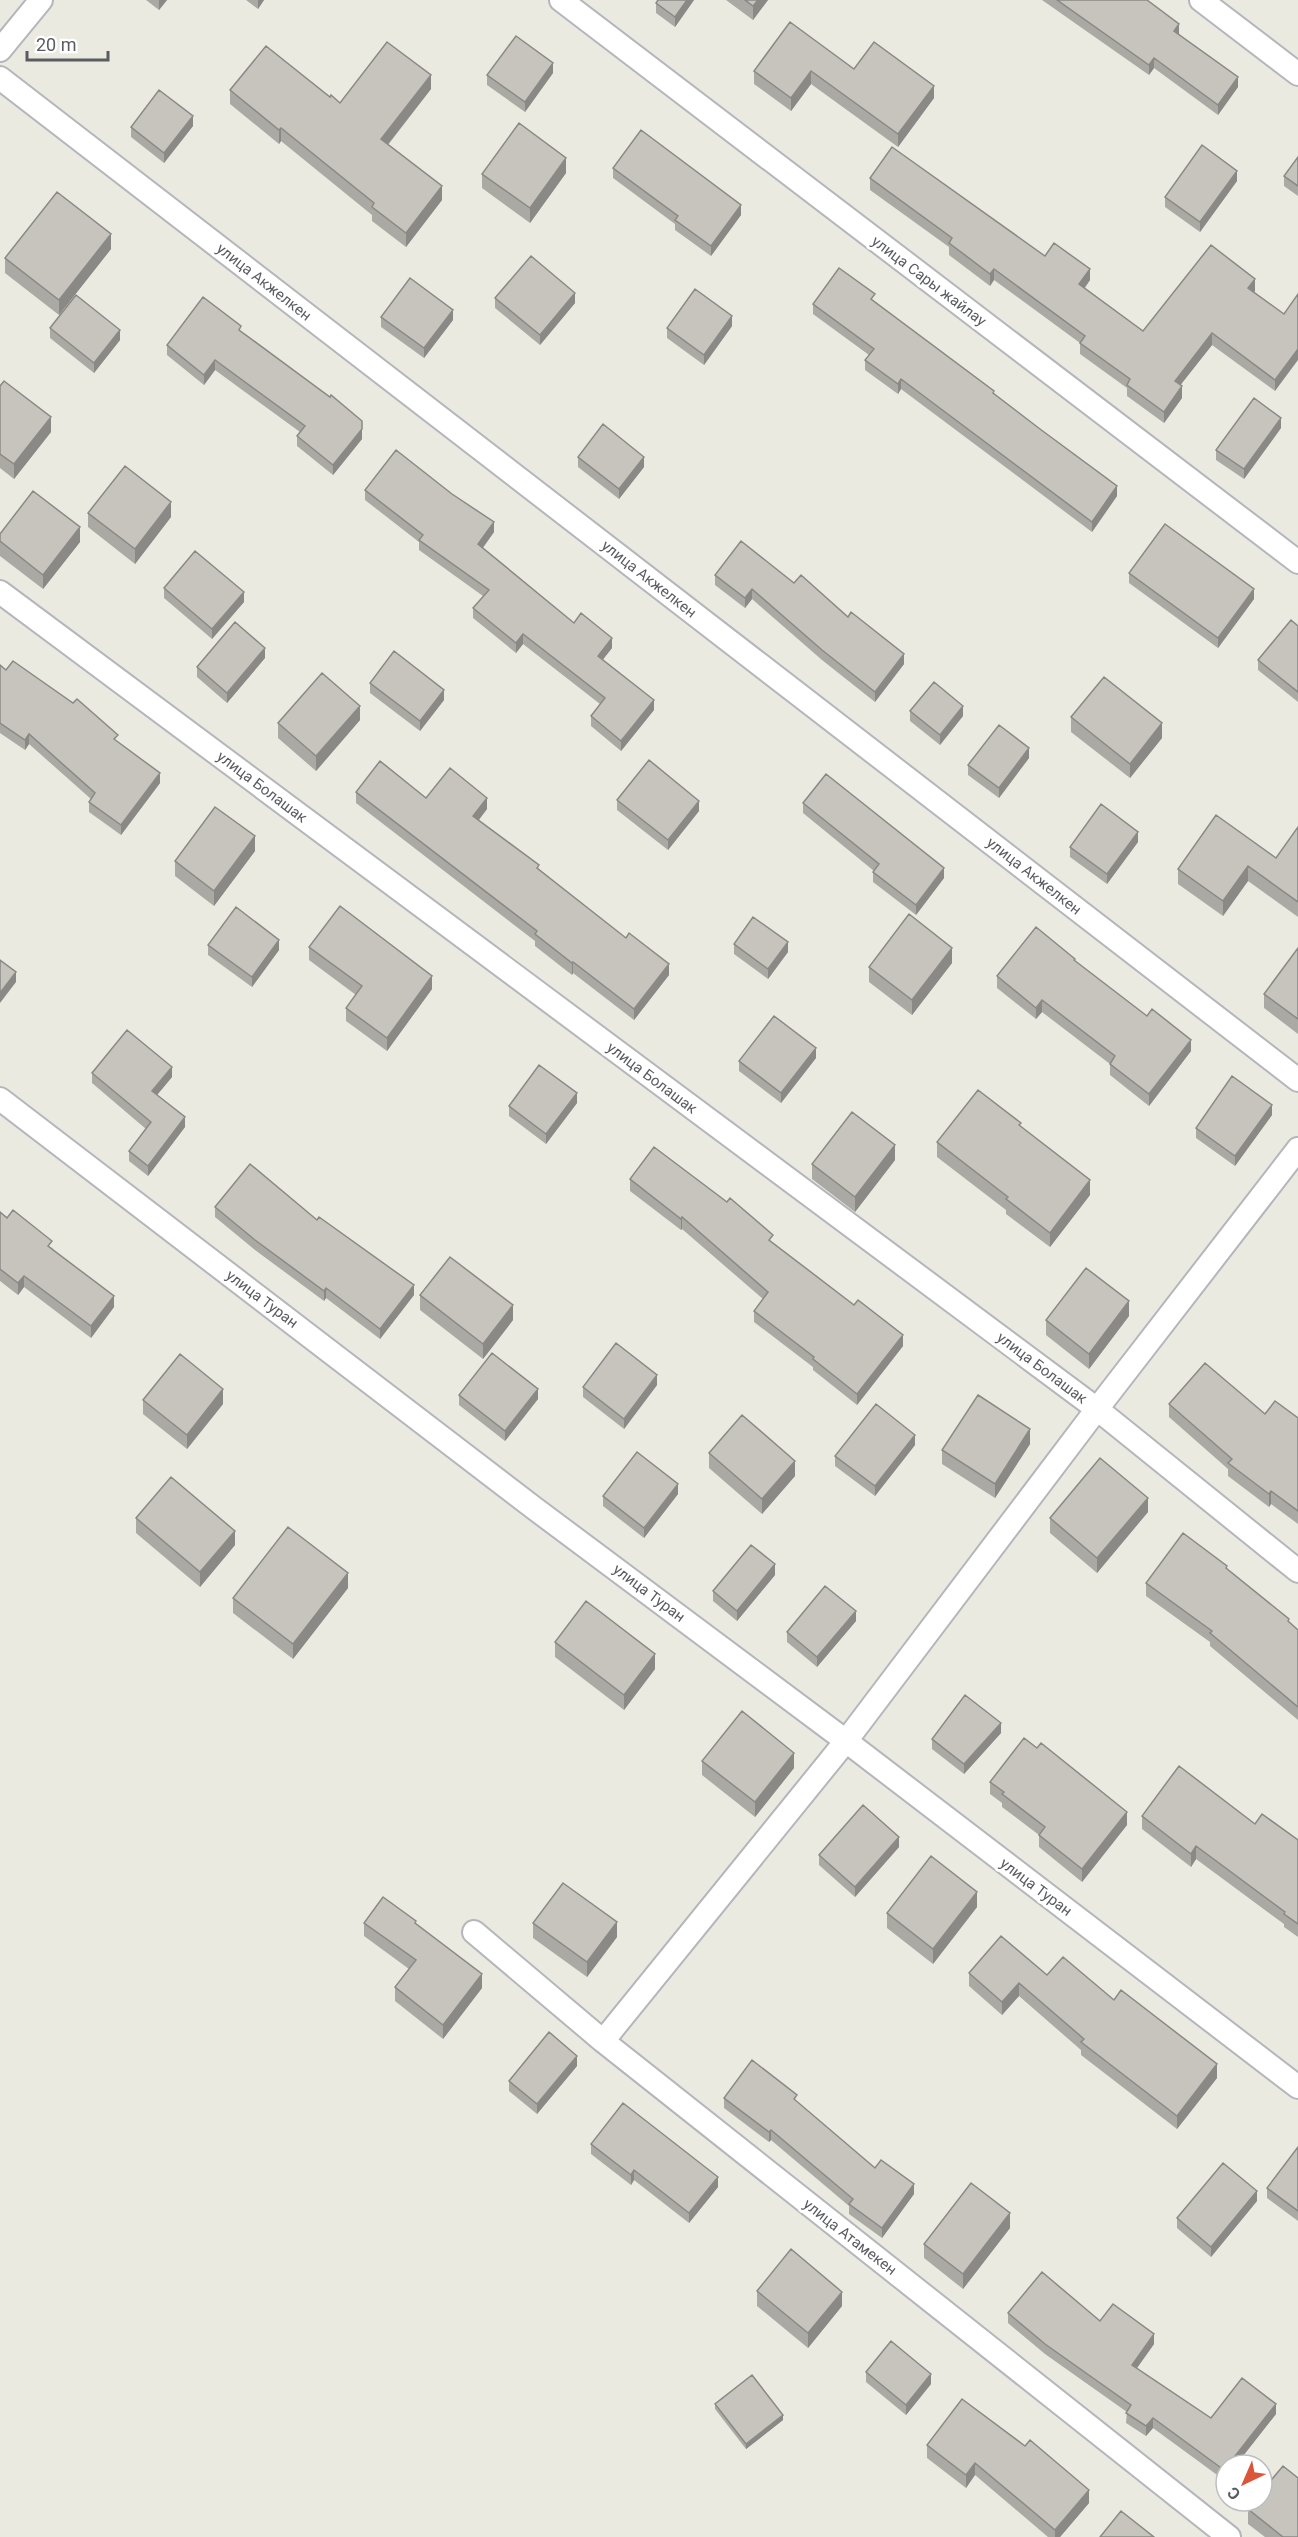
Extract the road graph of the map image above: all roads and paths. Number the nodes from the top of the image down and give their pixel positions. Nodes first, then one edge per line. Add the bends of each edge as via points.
1 (41, 0) edge
2 (561, 0) edge
3 (1201, 0) edge
4 (0, 50) edge
5 (1298, 74) edge
6 (0, 78) edge
7 (1298, 562) edge
8 (0, 592) edge
9 (1298, 1080) edge
10 (0, 1099) edge
11 (1298, 1149) edge
12 (1097, 1409) junction
13 (1298, 1571) edge
14 (846, 1741) junction
15 (474, 1932) dead end
16 (603, 2040) junction
17 (1298, 2087) edge
18 (1229, 2537) edge

1 - 4 street
2 - 7 street, улица Сары жайлау
3 - 5 street
6 - 9 street, улица Акжелкен
8 - 12 street, улица Болашак
10 - 14 street, улица Туран
11 - 12 street
12 - 13 street, улица Болашак
12 - 14 street
14 - 16 street
14 - 17 street, улица Туран
15 - 16 street, улица Атамекен
16 - 18 street, улица Атамекен

